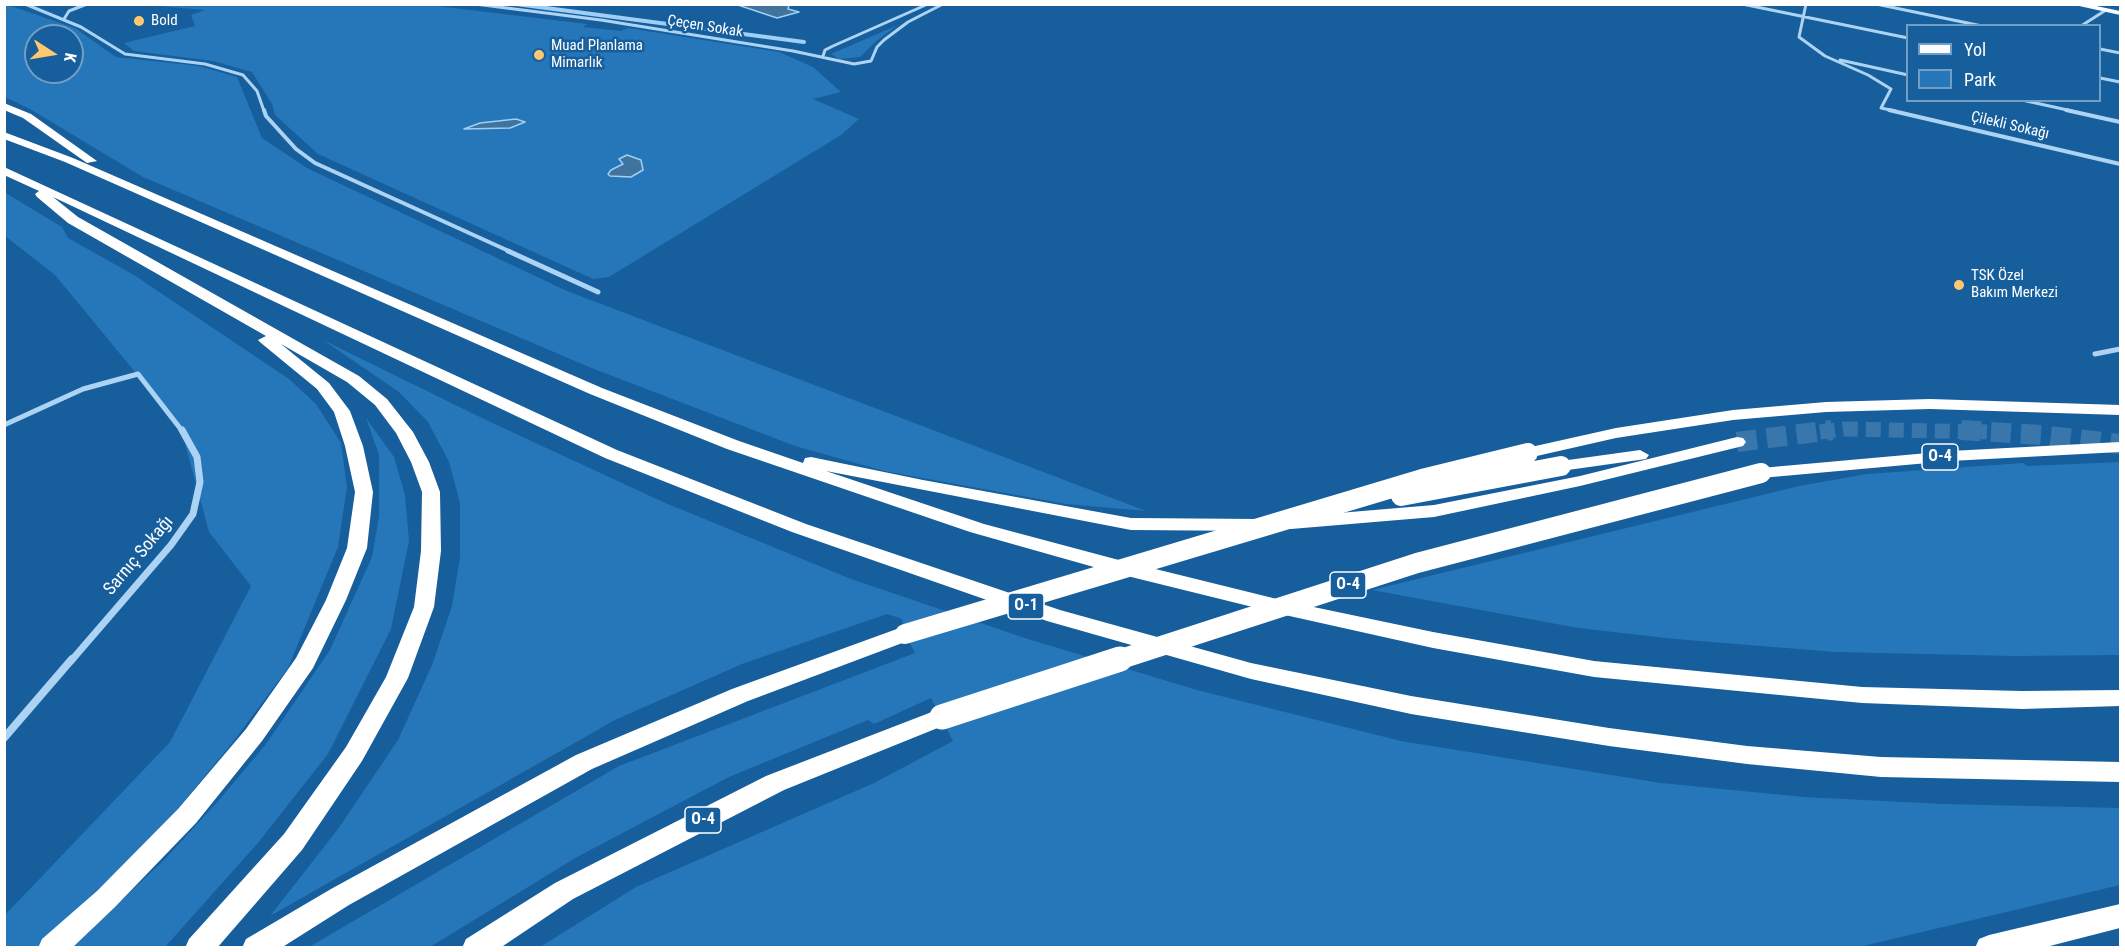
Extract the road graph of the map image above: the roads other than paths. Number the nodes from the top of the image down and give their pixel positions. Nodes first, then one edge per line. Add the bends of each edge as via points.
1 (25, 4) edge
2 (87, 4) edge
3 (476, 4) edge
4 (927, 4) edge
5 (943, 4) edge
6 (1742, 4) edge
7 (1806, 4) edge
8 (1876, 4) edge
9 (2073, 4) edge
10 (2084, 4) edge
11 (73, 9) junction
12 (2106, 10) junction
13 (46, 12) junction
14 (2121, 12) edge
15 (1801, 15) junction
16 (64, 19) junction
17 (1972, 24) edge
18 (2084, 24) edge
19 (1906, 38) edge
20 (2101, 49) edge
21 (2121, 53) edge
22 (823, 56) junction
23 (1825, 56) junction
24 (1906, 75) edge
25 (2101, 78) edge
26 (2121, 82) edge
27 (2031, 102) edge
28 (4, 106) edge
29 (2121, 122) edge
30 (4, 135) edge
31 (2121, 164) edge
32 (4, 170) edge
33 (23, 178) junction
34 (122, 183) junction
35 (598, 292) dead end
36 (217, 302) junction
37 (2121, 349) edge
38 (2095, 354) dead end
39 (2121, 410) edge
40 (4, 425) edge
41 (733, 445) junction
42 (2121, 447) edge
43 (1244, 531) junction
44 (2121, 698) edge
45 (4, 738) edge
46 (2121, 772) edge
47 (2121, 916) edge
48 (52, 948) edge
49 (199, 948) edge
50 (256, 948) edge
51 (476, 948) edge
52 (1989, 948) edge

1 - 13 street
2 - 11 street
3 - 22 street, Çeçen Sokak via 590,18
4 - 22 street via 833,46
5 - 22 street, Çeçen Sokak via 884,40 871,61 841,63
6 - 15 street
7 - 15 street
8 - 17 street
9 - 12 main road
10 - 14 main road
11 - 13 street
11 - 16 street
12 - 14 main road
12 - 18 street
13 - 16 street
15 - 19 street
15 - 23 street via 1799,37
16 - 35 street via 125,54 205,64 243,75 257,91 266,116 296,149 315,163
20 - 21 street
23 - 24 street
23 - 31 street, Çilekli Sokağı via 1891,89 1881,108
25 - 26 street
27 - 29 street
28 - 34 highway via 27,116
30 - 34 highway
32 - 33 highway, O-1
33 - 36 highway via 72,220
33 - 46 highway, O-1 via 652,472 799,528 1054,616 1251,671 1411,705 1609,737 1881,767
34 - 41 highway via 596,391
36 - 48 highway via 323,386 342,411 364,492 357,548 305,662 254,735 187,816
36 - 49 highway via 353,378 381,402 404,432 431,492 431,551 424,607 401,668 354,754 293,842
37 - 38 street
39 - 43 highway, bridge via 1930,404 1733,415 1616,433 1422,478
40 - 45 street, Sarnıç Sokağı via 83,389 138,374 185,434 197,457 200,482 193,514 171,545
41 - 43 highway, bridge via 923,486 1131,524 1205,526 1286,524 1434,511 1737,442 1436,488
41 - 44 highway via 977,528 1285,608 1433,640 1594,669 1760,686 1884,696
42 - 51 highway, O-4, bridge via 1761,472 1417,562 942,717 775,783 564,891
43 - 50 highway, bridge via 905,634 740,695 584,762
47 - 52 highway

